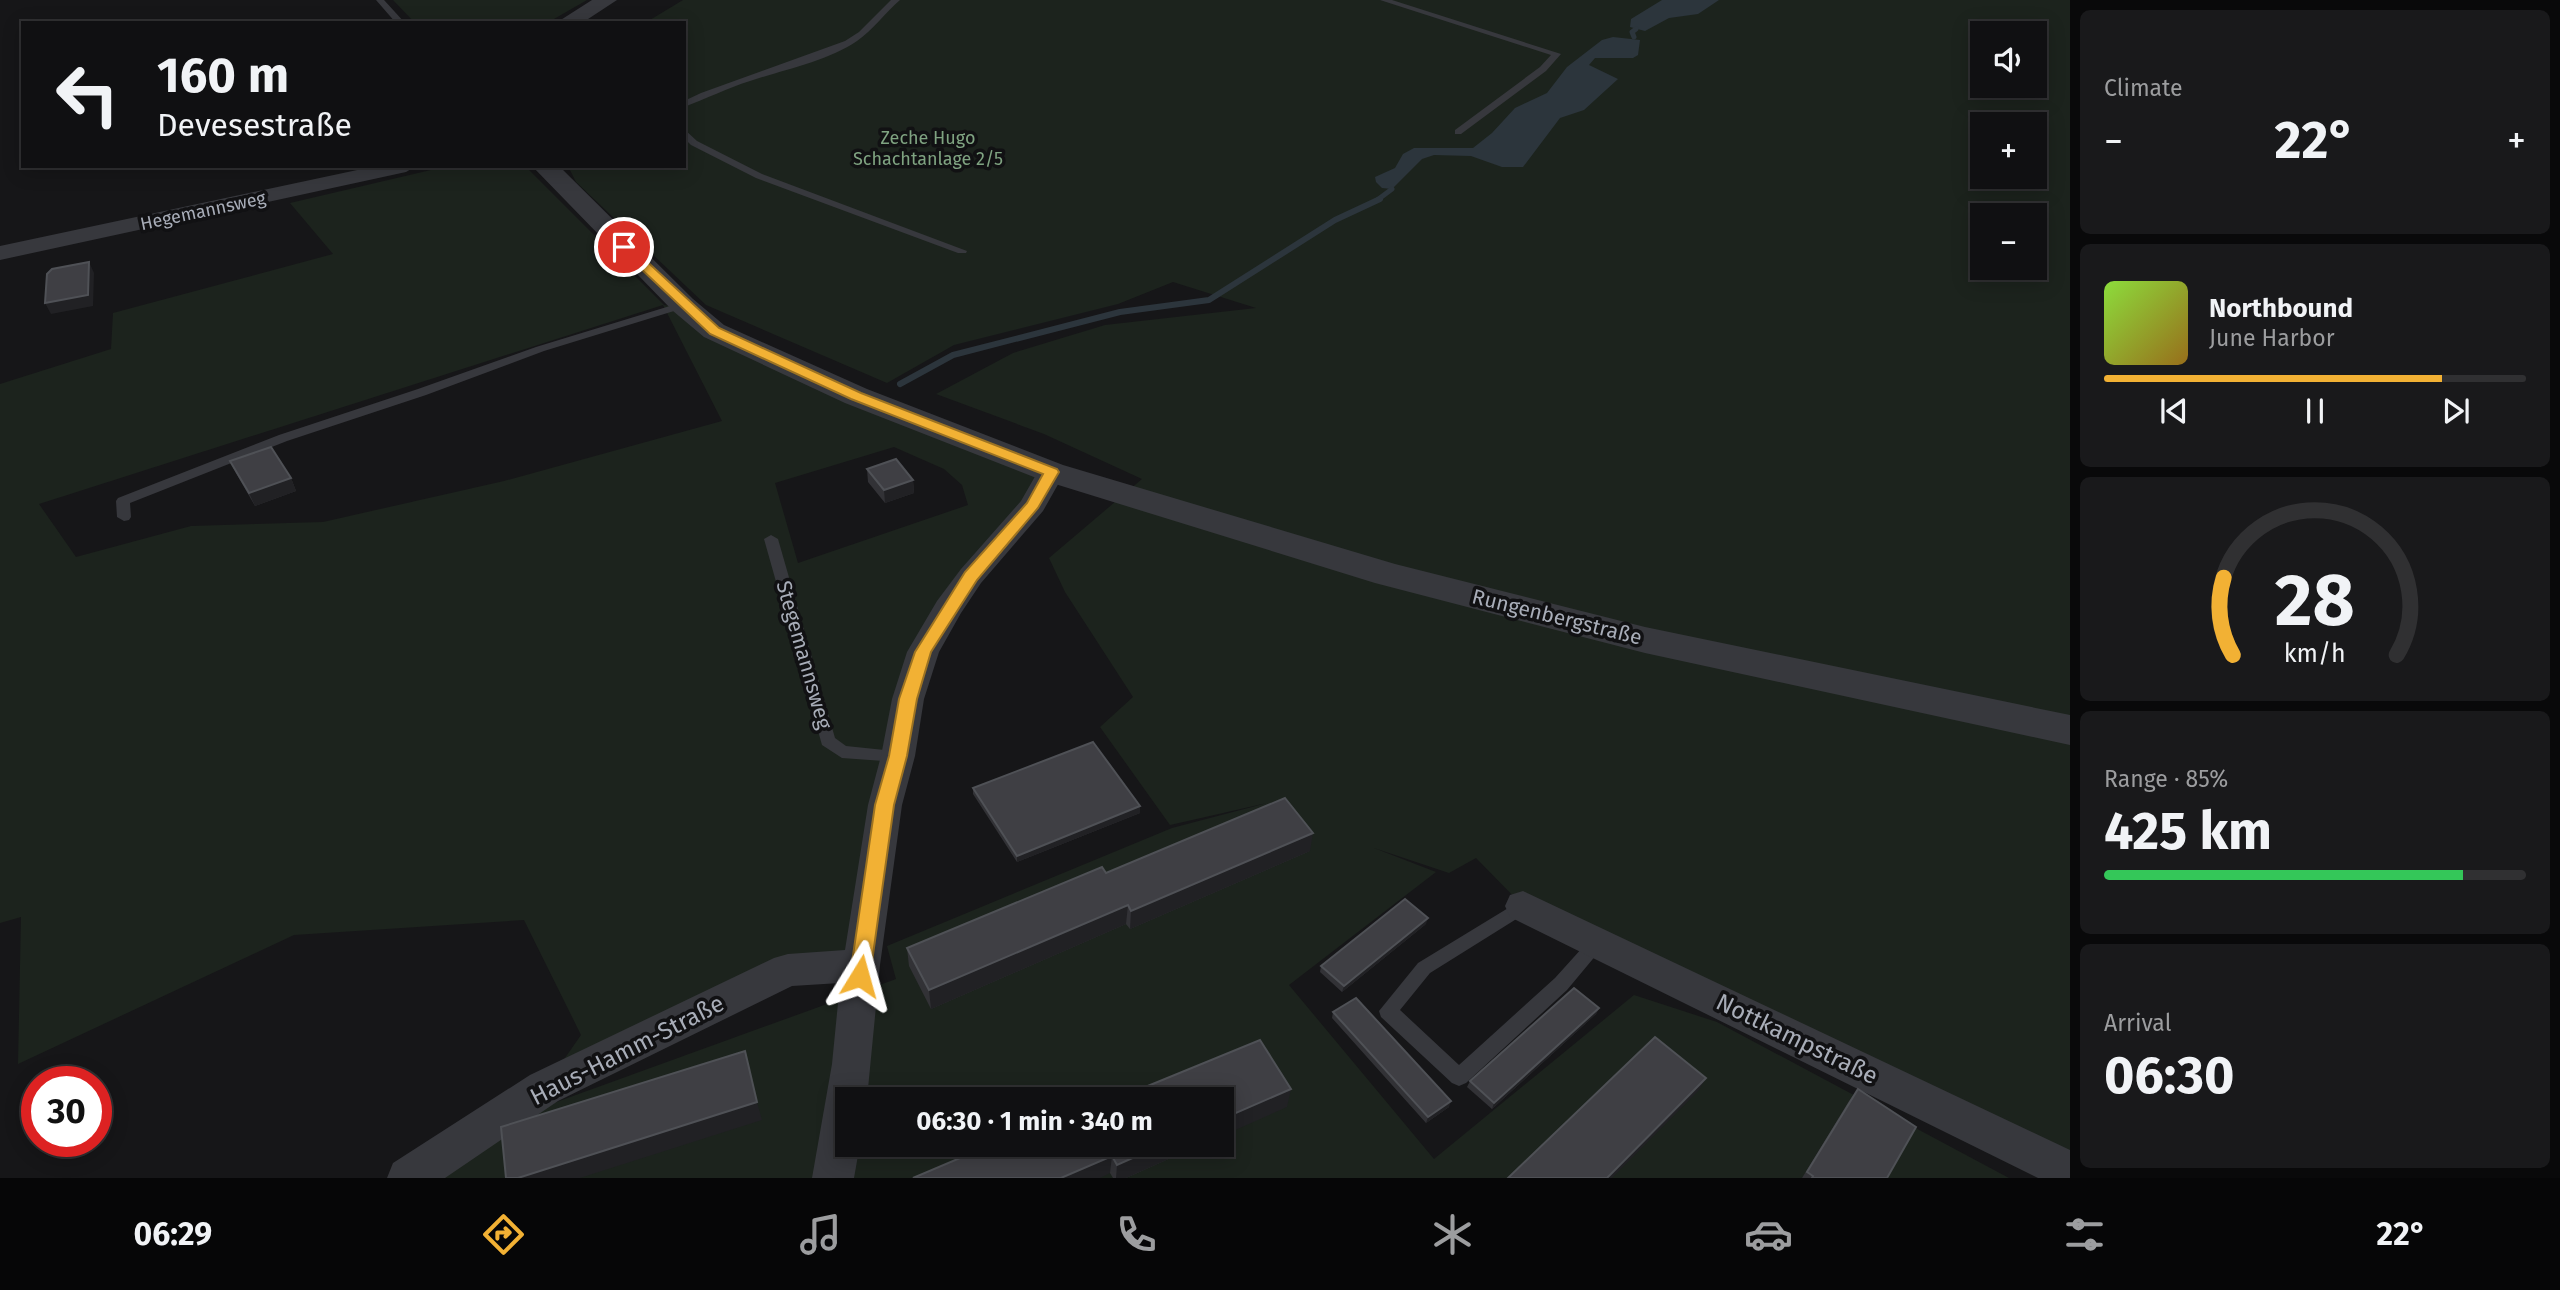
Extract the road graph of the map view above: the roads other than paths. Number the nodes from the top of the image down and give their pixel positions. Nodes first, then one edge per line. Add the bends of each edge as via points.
1 (380, 0) edge
2 (607, 0) edge
3 (893, 0) edge
4 (1384, 0) edge
5 (399, 21) edge
6 (570, 21) edge
7 (686, 103) edge
8 (1458, 132) dead end
9 (686, 134) edge
10 (397, 168) edge
11 (546, 168) edge
12 (962, 251) dead end
13 (0, 253) edge
14 (683, 305) junction
15 (1051, 472) junction
16 (124, 517) dead end
17 (771, 539) dead end
18 (2070, 730) edge
19 (898, 756) junction
20 (1523, 905) joint
21 (1598, 942) junction
22 (861, 965) junction
23 (2070, 1172) edge
24 (408, 1178) edge
25 (833, 1178) edge

1 - 5 lane
2 - 6 street
3 - 7 lane via 872,26 852,41
4 - 8 lane via 1557,54
9 - 12 lane via 694,143 759,176
10 - 13 street, Hegemannsweg
11 - 14 street, Rungenbergstraße
14 - 15 street, Rungenbergstraße via 714,331 760,353
14 - 16 lane via 283,438 123,501
15 - 18 street, Rungenbergstraße via 1388,573 1645,640
15 - 19 street via 1033,505 971,576 923,652 908,699
17 - 19 lane, Stegemannsweg via 828,741 842,752
19 - 22 street via 885,805
20 - 21 street, Nottkampstraße
20 - 21 lane via 1424,968 1388,1012 1459,1077 1561,984
21 - 23 street, Nottkampstraße
22 - 24 street, Haus-Hamm-Straße via 789,970 544,1088
22 - 25 street via 852,1064

